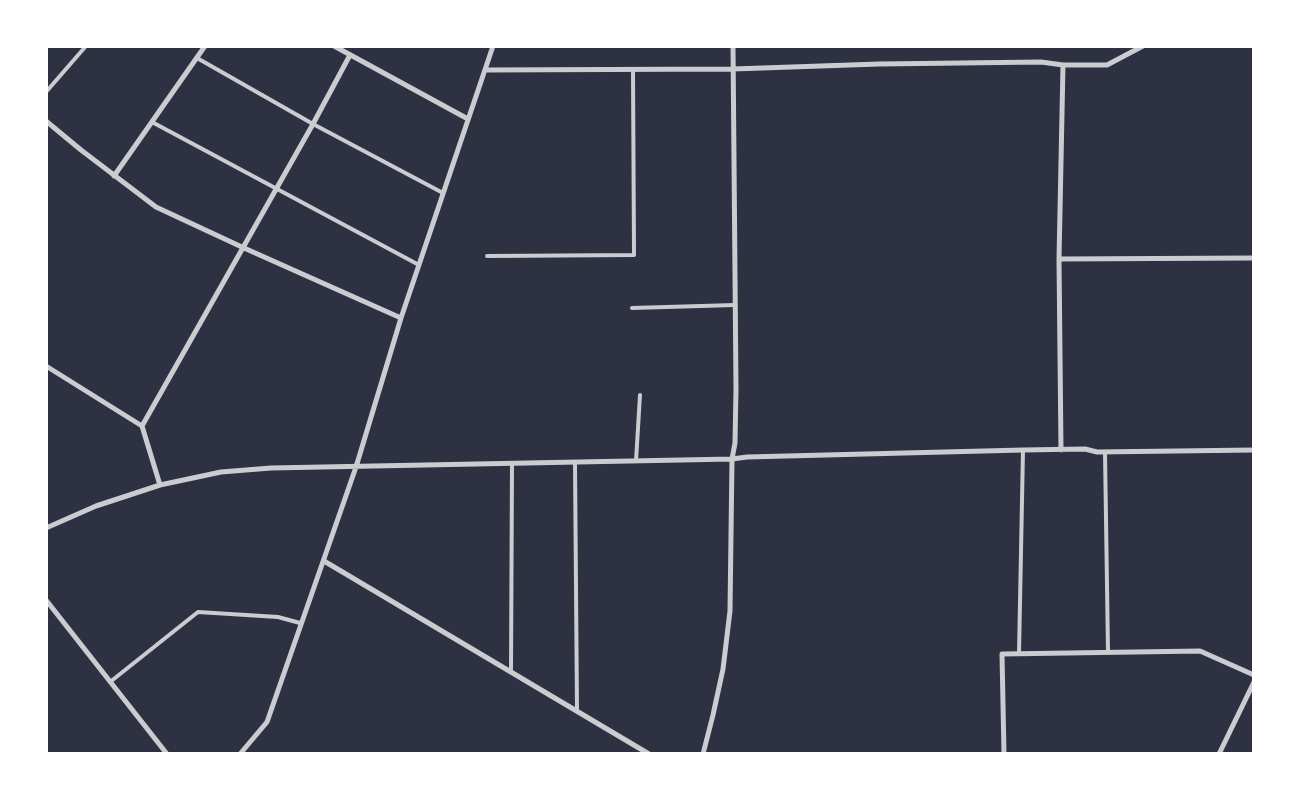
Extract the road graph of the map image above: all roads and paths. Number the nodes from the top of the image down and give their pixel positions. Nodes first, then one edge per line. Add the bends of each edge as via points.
1 (86, 46) edge
2 (204, 46) edge
3 (334, 46) edge
4 (493, 46) edge
5 (733, 46) edge
6 (1143, 46) edge
7 (350, 55) junction
8 (197, 58) junction
9 (1064, 65) junction
10 (733, 69) junction
11 (486, 70) junction
12 (633, 70) junction
13 (46, 92) edge
14 (468, 119) junction
15 (46, 121) edge
16 (152, 122) junction
17 (313, 124) junction
18 (114, 176) junction
19 (276, 189) junction
20 (443, 193) junction
21 (244, 248) junction
22 (487, 256) dead end
23 (1254, 258) edge
24 (1059, 259) junction
25 (419, 265) junction
26 (735, 305) junction
27 (632, 308) dead end
28 (402, 318) junction
29 (46, 366) edge
30 (640, 395) dead end
31 (142, 426) junction
32 (1023, 450) junction
33 (1061, 450) junction
34 (1254, 450) edge
35 (1105, 452) junction
36 (732, 459) junction
37 (636, 461) junction
38 (575, 462) junction
39 (512, 463) junction
40 (356, 467) junction
41 (160, 485) junction
42 (46, 528) edge
43 (324, 561) junction
44 (46, 600) edge
45 (300, 623) junction
46 (1108, 652) junction
47 (1019, 653) junction
48 (511, 672) junction
49 (1254, 675) edge
50 (110, 682) junction
51 (1254, 682) edge
52 (577, 711) junction
53 (167, 754) edge
54 (240, 754) edge
55 (649, 754) edge
56 (703, 754) edge
57 (1004, 754) edge
58 (1219, 754) edge

1 - 13 lane
2 - 8 street
3 - 7 street
4 - 11 street
5 - 10 street
6 - 9 street via 1107,65
7 - 14 street
7 - 17 street
8 - 16 street
8 - 17 lane
9 - 10 street via 1041,62
9 - 24 street
10 - 12 street
10 - 26 street
11 - 12 street
11 - 14 street
12 - 22 lane via 634,255
14 - 20 street
15 - 18 street
16 - 18 street
16 - 19 lane
17 - 19 street
17 - 20 lane
18 - 21 street via 156,207
19 - 21 street
19 - 25 lane
20 - 25 street
21 - 28 street
21 - 31 street
23 - 24 street
24 - 33 street
25 - 28 street
26 - 27 lane
26 - 36 street via 736,416
28 - 40 street
29 - 31 street
30 - 37 lane
31 - 41 street
32 - 33 street
32 - 36 street
32 - 47 lane
33 - 35 street
34 - 35 street
35 - 46 lane
36 - 37 street
36 - 56 street via 730,611 721,678
37 - 38 street
38 - 39 street
38 - 52 lane
39 - 40 street
39 - 48 lane
40 - 41 street via 222,472
40 - 43 street
41 - 42 street via 96,506
43 - 45 street
43 - 48 street
44 - 50 street
45 - 50 lane via 278,617 198,612
45 - 54 street via 267,722
46 - 47 street
46 - 49 street via 1200,651
47 - 57 street via 1002,654
48 - 52 street
50 - 53 street
51 - 58 street
52 - 55 street

